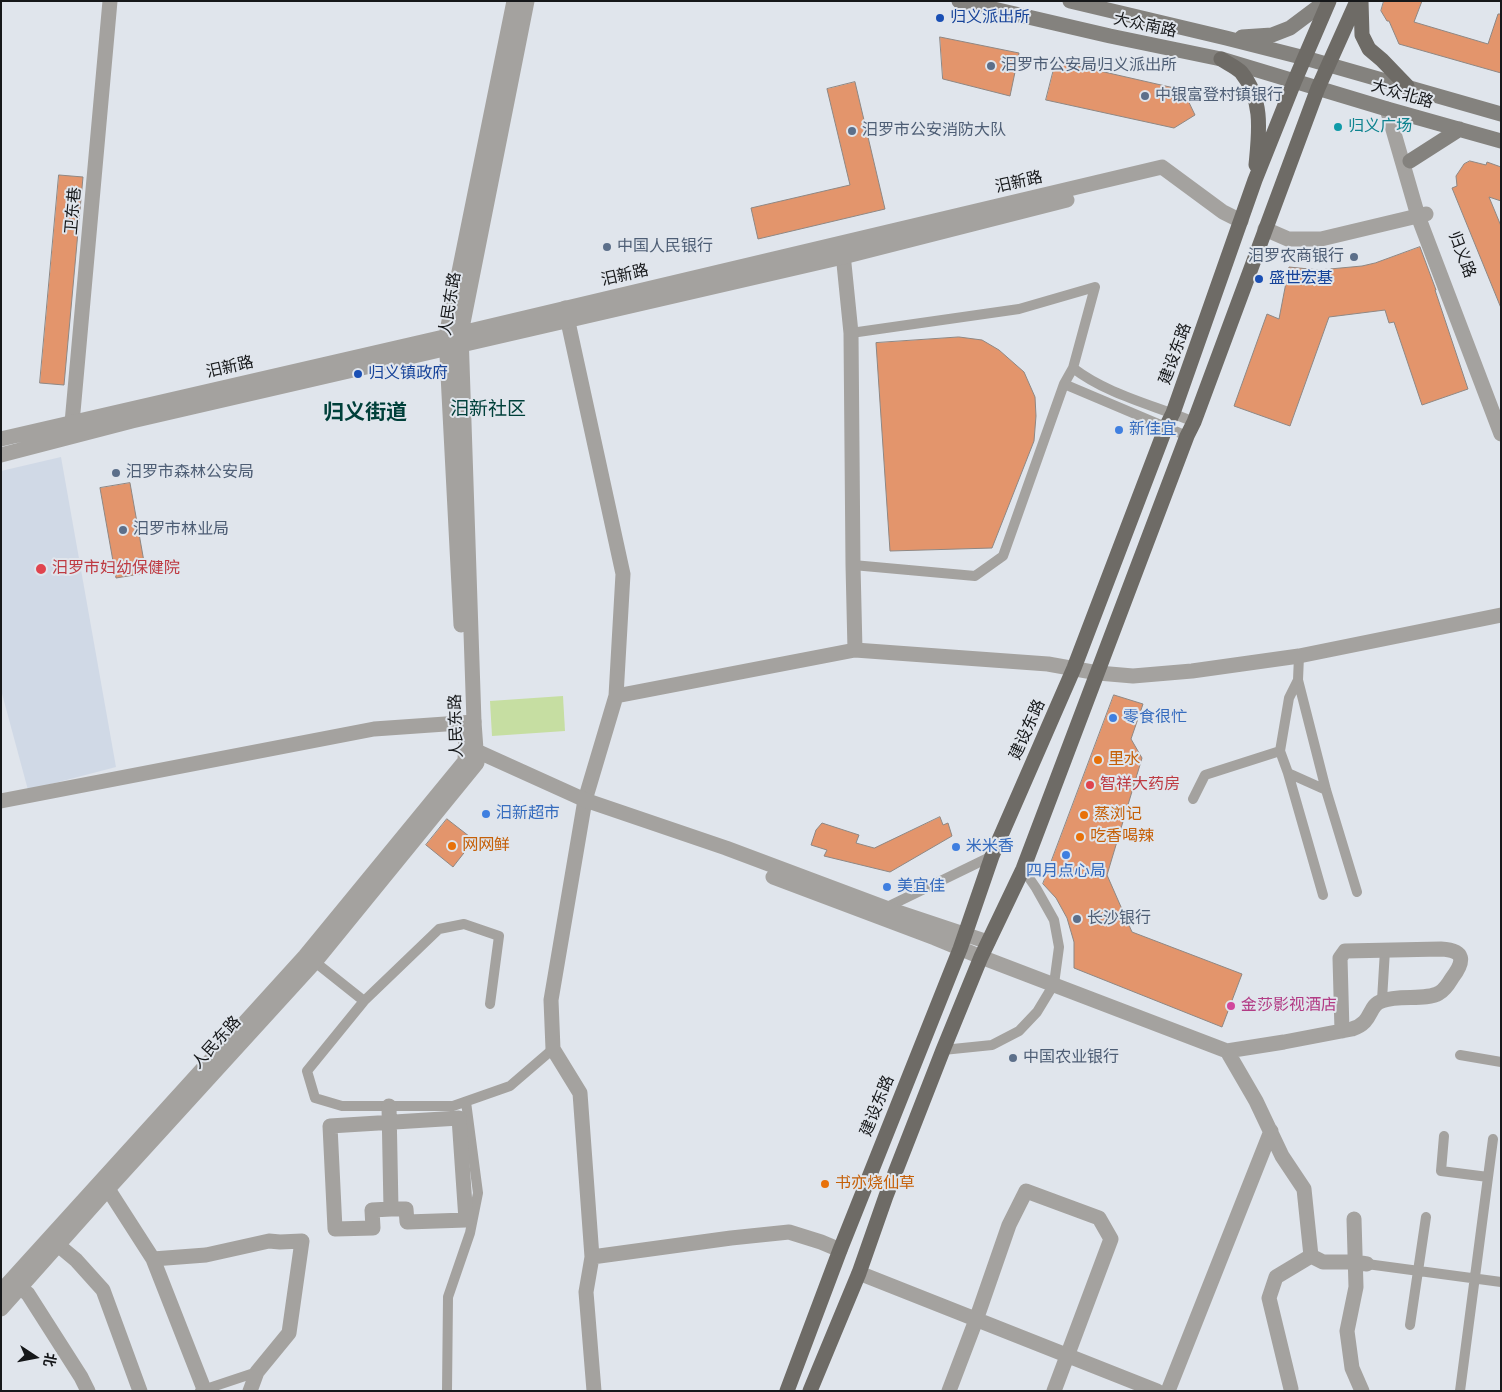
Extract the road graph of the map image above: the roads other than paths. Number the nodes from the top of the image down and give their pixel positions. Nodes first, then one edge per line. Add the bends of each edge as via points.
1 (110, 1) edge
2 (514, 1) edge
3 (527, 1) edge
4 (959, 1) edge
5 (1070, 1) edge
6 (1328, 1) edge
7 (1357, 1) edge
8 (1362, 1) edge
9 (1226, 38) junction
10 (1305, 58) junction
11 (1221, 59) junction
12 (1329, 66) junction
13 (1295, 80) junction
14 (1407, 86) junction
15 (1318, 88) junction
16 (1392, 110) junction
17 (1501, 114) edge
18 (1460, 129) junction
19 (1501, 140) edge
20 (1410, 161) junction
21 (1255, 180) junction
22 (1422, 215) junction
23 (1241, 221) junction
24 (1265, 229) junction
25 (842, 250) junction
26 (566, 315) junction
27 (851, 333) junction
28 (462, 339) junction
29 (446, 343) junction
30 (1073, 368) junction
31 (1064, 384) junction
32 (1501, 409) edge
33 (1173, 413) junction
34 (1194, 422) junction
35 (72, 423) junction
36 (1166, 427) junction
37 (1501, 434) edge
38 (1187, 436) junction
39 (1, 439) edge
40 (1, 454) edge
41 (852, 565) junction
42 (1501, 616) edge
43 (855, 650) junction
44 (1299, 656) junction
45 (1074, 668) junction
46 (1098, 672) junction
47 (1298, 680) junction
48 (616, 696) junction
49 (470, 723) junction
50 (1280, 751) junction
51 (471, 755) junction
52 (1288, 773) junction
53 (1326, 790) junction
54 (1193, 799) dead end
55 (1, 801) edge
56 (584, 803) junction
57 (992, 856) junction
58 (1023, 869) junction
59 (1357, 892) dead end
60 (1323, 895) dead end
61 (880, 911) junction
62 (962, 942) junction
63 (988, 942) junction
64 (1386, 950) junction
65 (981, 957) junction
66 (315, 962) junction
67 (1054, 984) junction
68 (1382, 1000) junction
69 (364, 1001) junction
70 (490, 1004) dead end
71 (1342, 1031) junction
72 (553, 1049) junction
73 (943, 1050) junction
74 (1227, 1051) junction
75 (1460, 1055) dead end
76 (1501, 1062) edge
77 (466, 1102) junction
78 (389, 1106) junction
79 (389, 1122) junction
80 (1270, 1132) junction
81 (1444, 1136) dead end
82 (1493, 1139) dead end
83 (1488, 1177) junction
84 (108, 1189) junction
85 (391, 1209) junction
86 (1426, 1217) dead end
87 (1354, 1219) dead end
88 (58, 1245) junction
89 (840, 1250) junction
90 (1311, 1256) junction
91 (592, 1257) junction
92 (153, 1258) junction
93 (1361, 1263) junction
94 (1418, 1272) junction
95 (859, 1273) junction
96 (1475, 1278) junction
97 (1501, 1282) edge
98 (21, 1288) junction
99 (1, 1291) edge
100 (1, 1309) edge
101 (976, 1320) junction
102 (1410, 1325) dead end
103 (1067, 1356) junction
104 (257, 1372) junction
105 (1291, 1388) dead end
106 (134, 1389) edge
107 (202, 1390) edge
108 (1150, 1390) edge
109 (88, 1391) edge
110 (250, 1391) edge
111 (447, 1391) edge
112 (594, 1391) edge
113 (787, 1391) edge
114 (810, 1391) edge
115 (949, 1391) edge
116 (1054, 1391) edge
117 (1168, 1391) edge
118 (1362, 1391) edge
119 (1460, 1391) edge

1 - 35 street, 卫东巷
2 - 29 street, 人民东路
3 - 28 street, 人民东路
4 - 11 main road, 大众南路
5 - 9 main road, 大众南路
6 - 9 main road via 1290,28 1272,35
6 - 10 main road, 建设东路
7 - 12 main road
8 - 14 main road via 1362,35 1369,49
9 - 10 main road, 大众南路
10 - 12 main road, 大众北路
10 - 13 main road, 建设东路
11 - 13 main road, 大众南路
11 - 21 main road via 1240,71 1258,106
12 - 14 main road, 大众北路
12 - 15 main road
13 - 15 main road, 大众北路
13 - 21 main road, 建设东路
14 - 17 main road, 大众北路
15 - 16 main road, 大众北路
15 - 24 main road
16 - 18 main road, 大众北路
16 - 20 street, 归义路
16 - 22 street
18 - 19 main road, 大众北路
18 - 20 main road
20 - 22 street, 归义路
21 - 23 main road, 建设东路
22 - 24 street via 1321,239 1288,240
22 - 32 street, 归义路
22 - 37 street
23 - 25 street, 汨新路 via 1223,212 1162,168
23 - 33 main road, 建设东路
24 - 34 main road
25 - 26 street, 汨新路
25 - 27 street
26 - 28 street, 汨新路
26 - 48 street via 623,574
27 - 30 lane via 1020,309 1095,287
27 - 41 street
28 - 29 street, 汨新路
28 - 49 street, 人民东路
29 - 35 street, 汨新路
29 - 40 street
29 - 49 street, 人民东路
30 - 31 lane
30 - 33 lane via 1087,378
31 - 36 lane
31 - 41 lane via 1003,556 975,576
33 - 34 lane
33 - 36 main road, 建设东路
34 - 38 main road
35 - 39 street, 汨新路
36 - 38 lane
36 - 45 main road, 建设东路
38 - 46 main road
41 - 43 street
42 - 44 street
43 - 45 street
43 - 48 street
44 - 46 street via 1134,676
44 - 47 lane
45 - 46 street
45 - 57 main road, 建设东路
46 - 58 main road
47 - 50 lane via 1289,698
47 - 53 lane
48 - 56 street
49 - 51 street, 人民东路
49 - 55 street via 374,729
50 - 52 lane
50 - 54 lane via 1205,775
51 - 56 street
51 - 66 street, 人民东路
51 - 99 street, 人民东路 via 305,956
52 - 53 lane
52 - 60 lane
53 - 59 lane
56 - 61 street
56 - 72 street via 551,1000
57 - 61 lane
57 - 62 main road, 建设东路
58 - 63 main road
58 - 67 lane via 1054,920 1059,946
61 - 62 street
62 - 63 street
62 - 65 street
62 - 89 main road, 建设东路
63 - 65 main road
64 - 68 lane
64 - 68 street via 1451,949 1458,952 1461,963 1440,992
64 - 71 street via 1345,951 1340,958
65 - 67 street
65 - 73 main road
66 - 69 lane
66 - 84 street, 人民东路
67 - 73 lane via 1037,1012 1019,1031 992,1045
67 - 74 street
68 - 71 street via 1361,1026
69 - 70 lane via 440,929 464,924 499,936
69 - 78 lane via 307,1071 315,1098 342,1106
71 - 74 street
72 - 77 lane via 510,1086
72 - 91 street via 580,1093
73 - 95 main road
74 - 80 street
75 - 76 lane
77 - 78 lane via 453,1106
77 - 111 lane via 478,1193 470,1233 448,1298
78 - 79 street
79 - 85 street
79 - 85 street via 330,1126 335,1229 373,1228 372,1210
79 - 85 street via 459,1118 466,1220 406,1222 406,1209
80 - 90 street via 1304,1189
80 - 117 street
81 - 83 lane via 1441,1171
82 - 83 lane
83 - 96 lane
84 - 88 street, 人民东路
84 - 92 street
86 - 94 lane
87 - 93 street
88 - 98 street, 人民东路
88 - 106 street via 103,1290
89 - 91 street via 789,1232
89 - 113 main road, 建设东路
90 - 93 street via 1324,1262
90 - 105 street via 1276,1277 1269,1298
91 - 112 street via 586,1292
92 - 104 street via 206,1255 269,1241 302,1241 289,1333
92 - 107 street
93 - 94 lane
93 - 118 street via 1347,1331 1352,1368
94 - 96 lane
94 - 102 lane
95 - 101 street
95 - 114 main road
96 - 97 lane
96 - 119 lane
98 - 100 street, 人民东路
98 - 109 street via 28,1294
101 - 103 street
101 - 103 street via 1008,1225 1026,1191 1099,1218 1111,1239
101 - 115 street
103 - 108 street
103 - 116 street
104 - 107 lane
104 - 110 street

